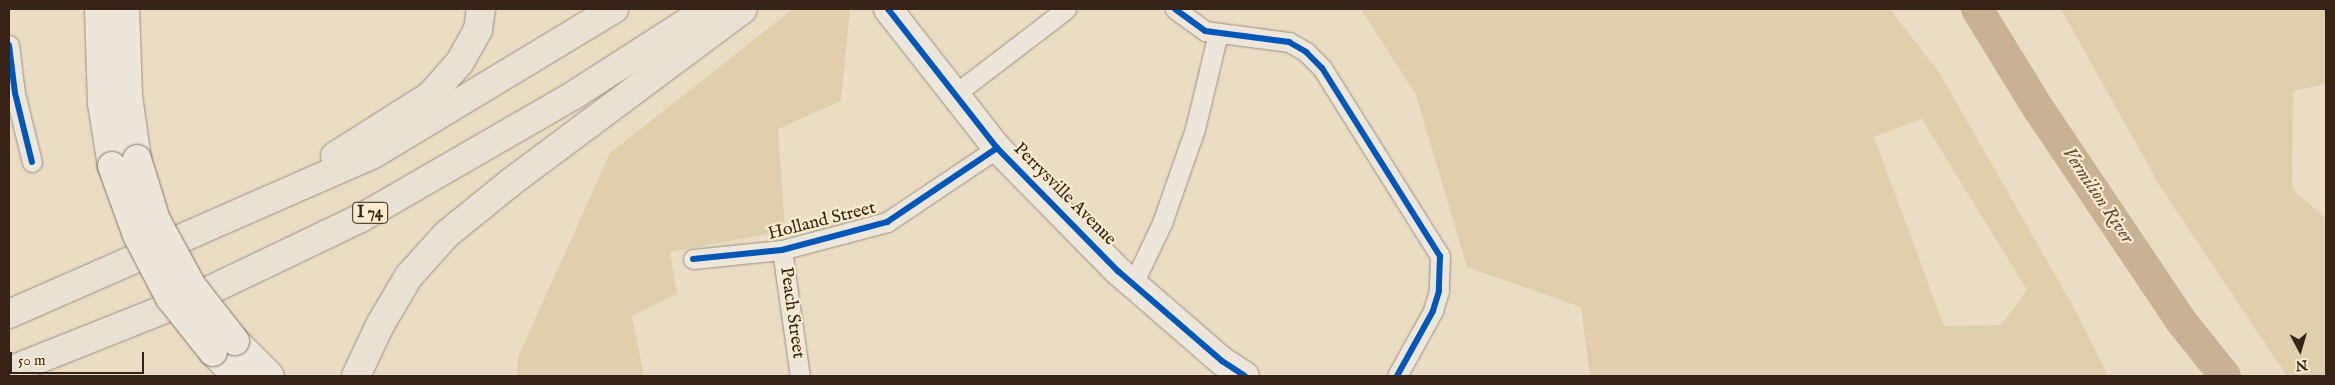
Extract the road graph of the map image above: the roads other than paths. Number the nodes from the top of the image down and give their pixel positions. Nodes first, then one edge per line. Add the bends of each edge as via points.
1 (99, 9) edge
2 (125, 9) edge
3 (481, 9) edge
4 (614, 9) edge
5 (708, 9) edge
6 (743, 9) edge
7 (888, 9) edge
8 (1066, 9) edge
9 (1176, 9) edge
10 (1218, 33) junction
11 (9, 45) edge
12 (955, 94) junction
13 (997, 148) junction
14 (32, 162) dead end
15 (125, 163) junction
16 (251, 209) junction
17 (782, 250) junction
18 (693, 258) dead end
19 (1133, 284) junction
20 (9, 314) edge
21 (224, 347) junction
22 (9, 371) edge
23 (237, 376) edge
24 (270, 376) edge
25 (357, 376) edge
26 (800, 376) edge
27 (1245, 376) edge
28 (1397, 376) edge

1 - 15 main road via 102,103
2 - 15 main road via 128,96
3 - 16 highway via 478,30 460,62 430,96
4 - 16 highway via 372,156
5 - 22 highway, I 74 via 574,95 361,218 200,295
6 - 25 highway via 511,182 447,234 409,276 380,325
7 - 12 main road, Perrysville Avenue
8 - 12 street
9 - 10 street via 1204,31
10 - 19 street via 1195,130 1162,224
10 - 28 street via 1289,42 1306,52 1322,68 1440,256 1439,291 1433,311
11 - 14 street via 15,93
12 - 13 main road, Perrysville Avenue
13 - 17 street, Holland Street via 887,222
13 - 19 main road, Perrysville Avenue
15 - 21 main road, bridge
16 - 20 highway
17 - 18 street, Holland Street
17 - 26 street, Peach Street
19 - 27 main road, Perrysville Avenue via 1222,361
21 - 23 main road
21 - 24 main road

